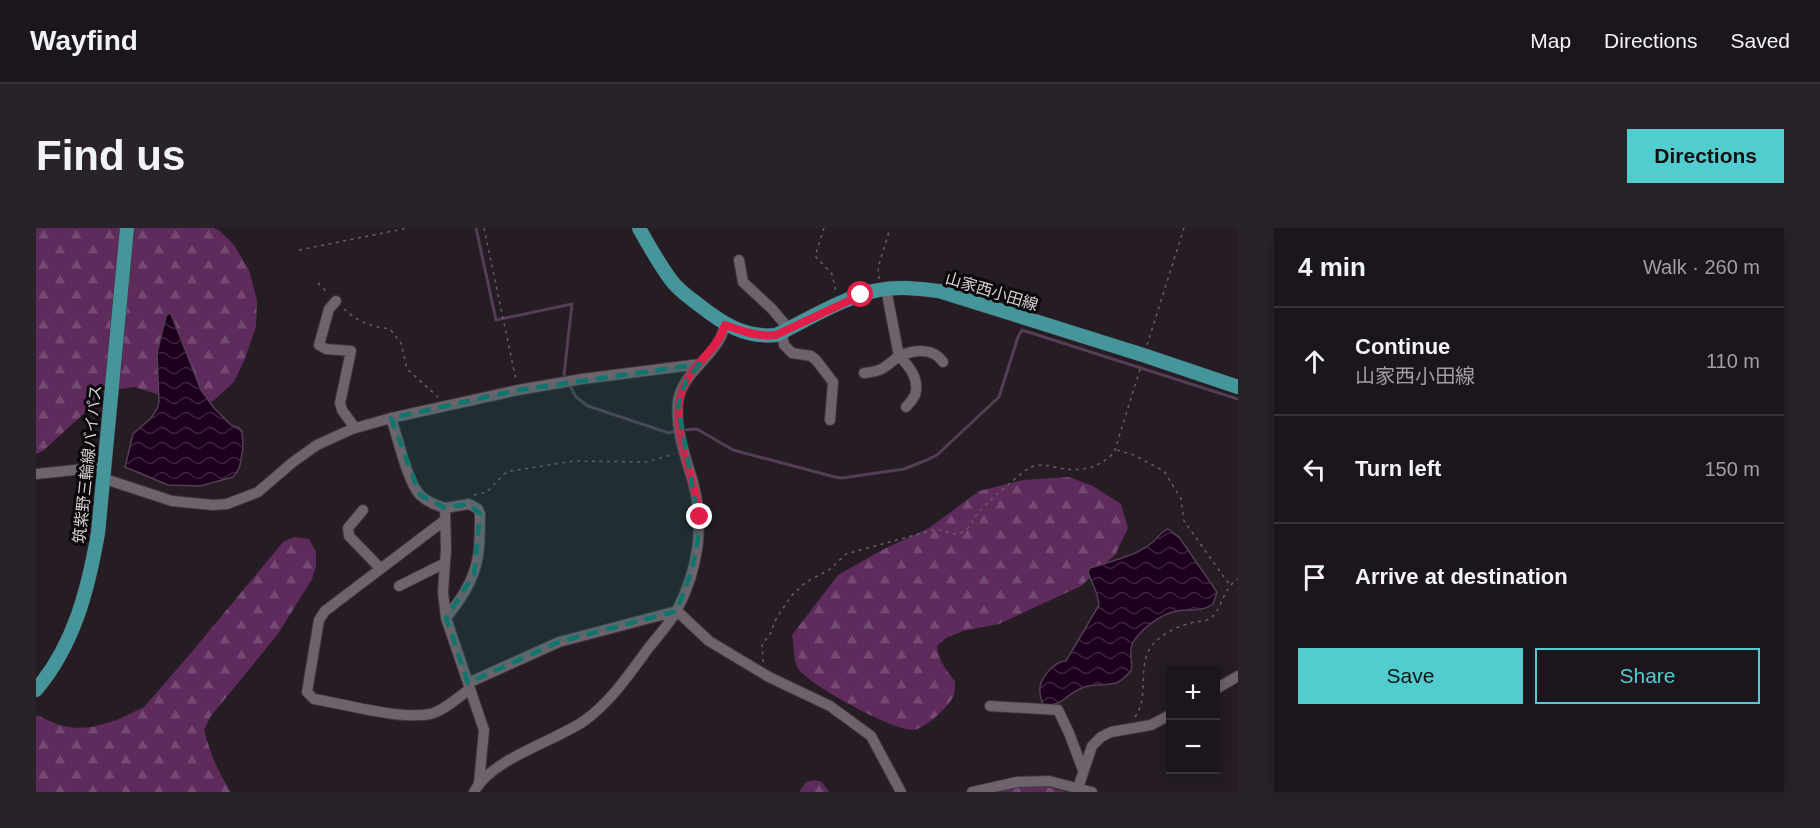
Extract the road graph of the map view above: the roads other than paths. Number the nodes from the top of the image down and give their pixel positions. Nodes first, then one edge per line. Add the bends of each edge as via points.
1 (127, 228) edge
2 (639, 228) edge
3 (739, 260) dead end
4 (883, 289) junction
5 (336, 301) road end
6 (725, 325) junction
7 (785, 331) junction
8 (899, 356) junction
9 (943, 362) dead end
10 (700, 364) junction
11 (864, 373) dead end
12 (1238, 387) edge
13 (906, 407) dead end
14 (392, 418) junction
15 (830, 420) dead end
16 (355, 428) junction
17 (103, 473) junction
18 (36, 474) edge
19 (445, 508) junction
20 (363, 510) dead end
21 (445, 520) junction
22 (445, 563) junction
23 (380, 568) junction
24 (399, 586) dead end
25 (677, 611) junction
26 (446, 618) junction
27 (1238, 676) edge
28 (469, 686) junction
29 (1220, 686) edge
30 (36, 690) edge
31 (990, 706) dead end
32 (1166, 717) edge
33 (1083, 771) junction
34 (477, 787) edge
35 (1078, 788) junction
36 (899, 791) edge
37 (972, 792) edge
38 (1092, 792) edge

1 - 17 main road, 筑紫野三輪線バイパス
2 - 6 main road, 山家西小田線 via 672,282
3 - 7 street via 743,282 772,309
4 - 7 main road, 山家西小田線 via 839,304
4 - 8 street
4 - 12 main road, 山家西小田線 via 939,291
5 - 16 street via 329,309 319,345 351,351 340,403
6 - 7 main road, 山家西小田線 via 764,336
6 - 10 street via 719,341
7 - 15 street via 784,345 792,353 811,356 833,382
8 - 9 street via 927,351
8 - 11 street via 885,369
8 - 13 street via 915,377 915,394
10 - 14 street via 518,390
10 - 25 street via 679,398 678,418 700,528 692,570
14 - 16 street
14 - 19 street via 412,485 430,503
16 - 17 street via 317,446 258,492 227,504 172,501
17 - 18 street
17 - 30 main road, 筑紫野三輪線バイパス via 98,533 80,613 70,639
19 - 21 street
19 - 26 street via 469,504 480,514 474,574
20 - 23 street via 348,528 349,536
21 - 22 street
21 - 23 street
22 - 24 street
22 - 26 street
23 - 28 street via 319,620 307,692 310,697 401,715 430,714
25 - 28 street via 559,642
25 - 34 street via 605,704 582,722 497,768
25 - 36 street via 709,641 764,674 830,706 871,736
26 - 28 street
27 - 29 street
28 - 34 street via 484,730
31 - 33 street via 1058,710
32 - 33 street via 1101,737 1092,746
33 - 35 street
35 - 37 street via 1049,781
35 - 38 street

